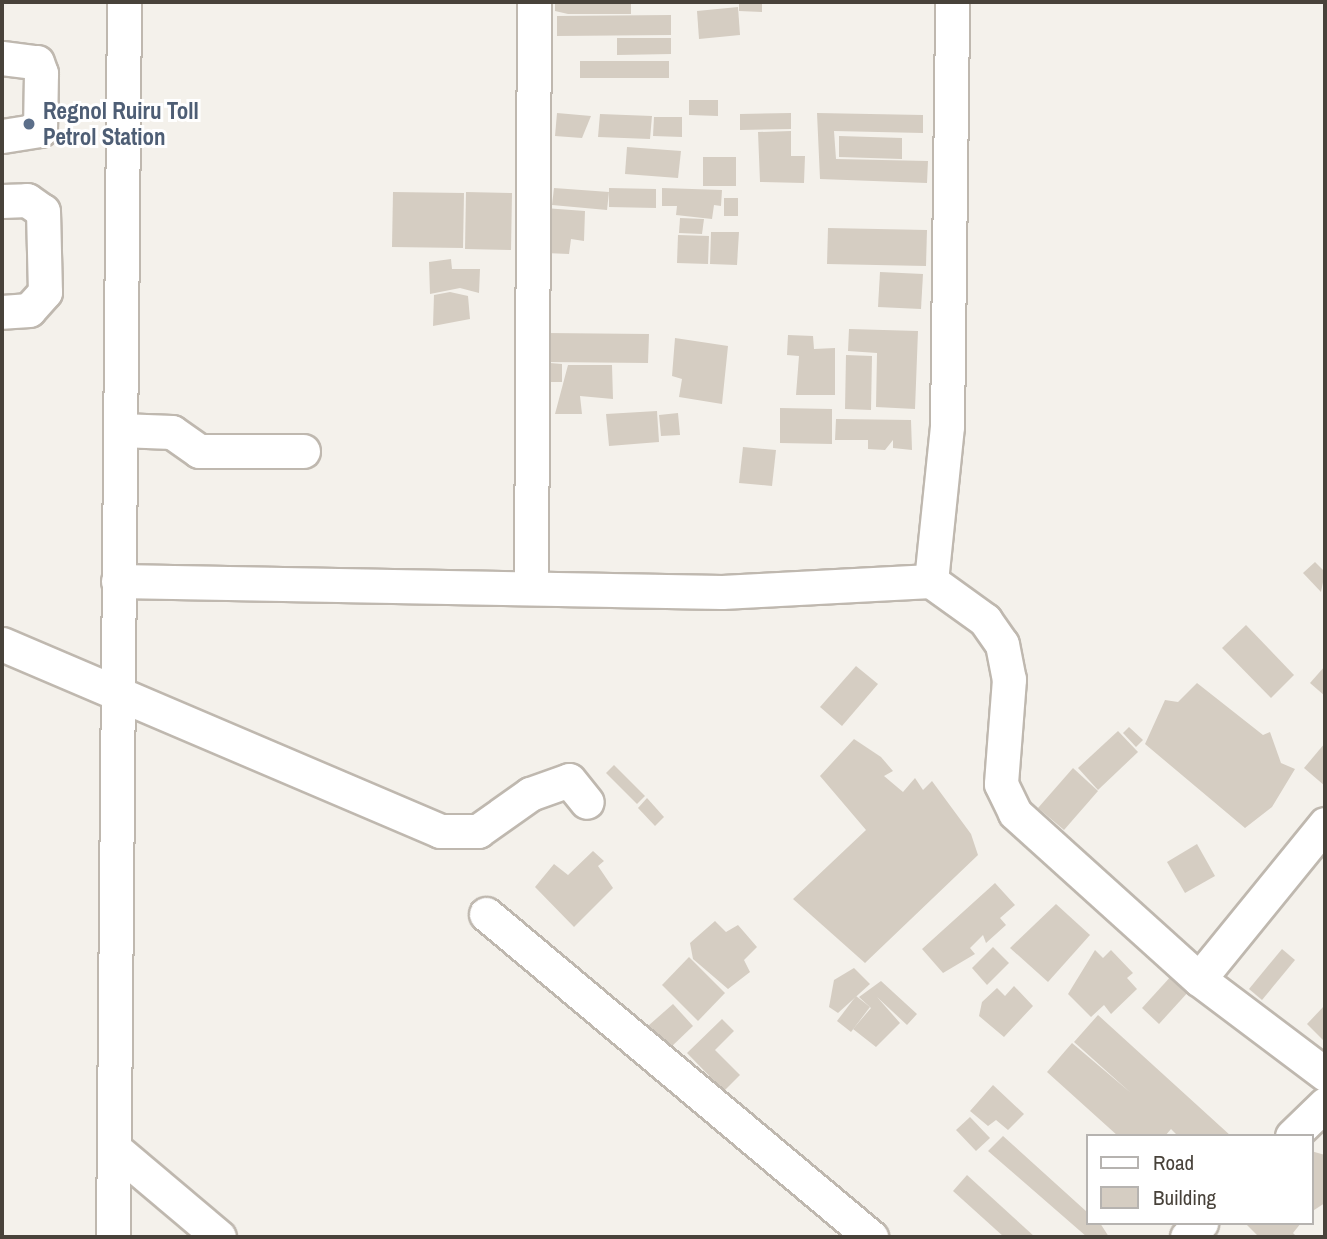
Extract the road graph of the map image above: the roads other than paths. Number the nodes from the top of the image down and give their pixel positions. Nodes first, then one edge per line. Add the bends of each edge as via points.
1 (124, 2) edge
2 (534, 2) edge
3 (952, 2) edge
4 (2, 58) edge
5 (2, 136) edge
6 (2, 201) edge
7 (2, 312) edge
8 (120, 430) junction
9 (303, 451) dead end
10 (118, 581) junction
11 (932, 581) junction
12 (531, 588) junction
13 (2, 643) edge
14 (117, 693) junction
15 (587, 802) dead end
16 (1325, 824) edge
17 (486, 914) dead end
18 (1199, 979) junction
19 (1325, 1073) edge
20 (1325, 1104) edge
21 (1294, 1134) edge
22 (115, 1149) junction
23 (1199, 1225) edge
24 (113, 1237) edge
25 (219, 1237) edge
26 (871, 1237) edge
27 (1186, 1237) edge

1 - 8 street
2 - 12 street
3 - 11 street via 947,426
4 - 5 street via 37,62 41,73 40,130
6 - 7 street via 27,200 43,211 45,292 29,310
8 - 9 street via 172,432 199,451
8 - 10 street
10 - 12 street
10 - 14 street
11 - 12 street via 722,592
11 - 18 street via 985,620 1002,643 1009,679 1001,784 1015,813
13 - 14 street
14 - 15 street via 440,831 478,831 530,794 569,780
14 - 22 street
16 - 18 street
17 - 26 street
18 - 19 street
20 - 21 street
22 - 24 street
22 - 25 street
23 - 27 street

